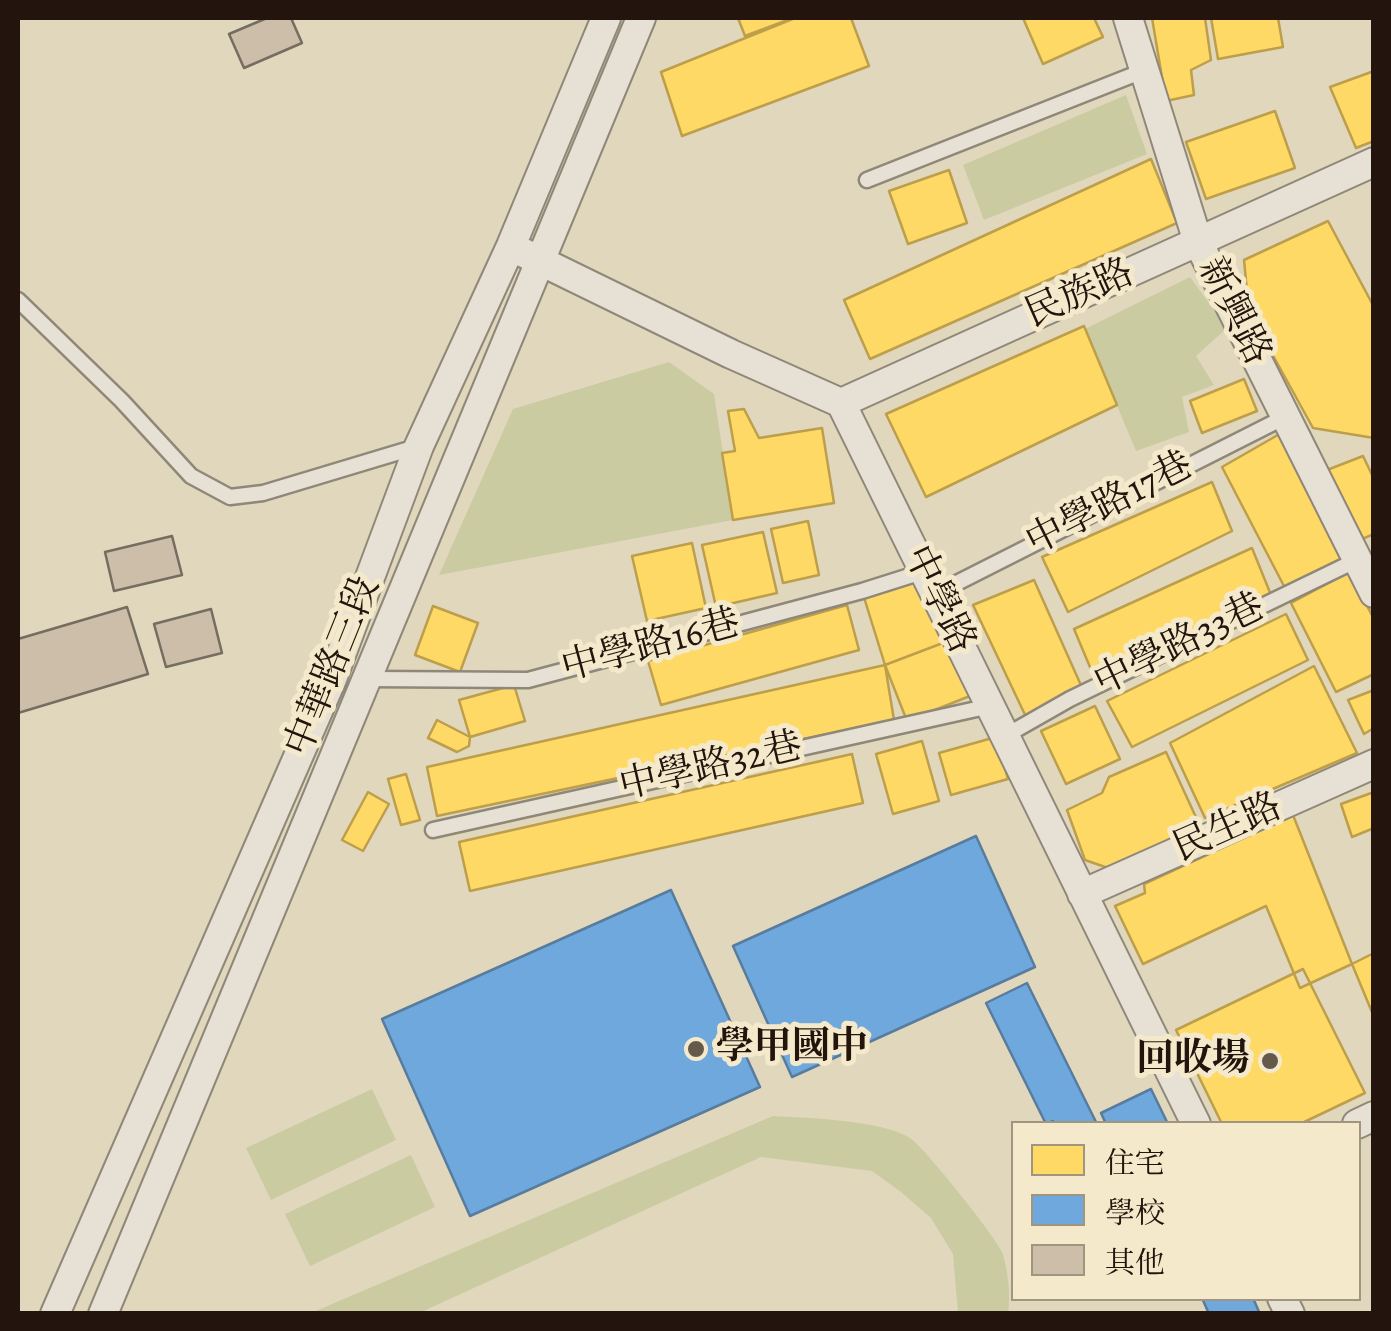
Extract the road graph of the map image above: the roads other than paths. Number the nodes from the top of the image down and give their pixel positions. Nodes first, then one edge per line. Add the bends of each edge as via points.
1 (606, 18) edge
2 (641, 18) edge
3 (1128, 18) edge
4 (1142, 71) junction
5 (1374, 162) edge
6 (867, 180) dead end
7 (1198, 242) junction
8 (511, 246) junction
9 (540, 261) junction
10 (18, 300) edge
11 (841, 404) junction
12 (1285, 417) junction
13 (419, 446) junction
14 (1356, 560) junction
15 (930, 585) junction
16 (1374, 593) edge
17 (368, 679) junction
18 (990, 706) junction
19 (1005, 736) junction
20 (1374, 764) edge
21 (432, 830) dead end
22 (1082, 894) junction
23 (1195, 1121) edge
24 (55, 1314) edge
25 (103, 1314) edge

1 - 8 street, 中華路三段
2 - 9 street, 中華路三段
3 - 4 street, 新興路
4 - 6 lane
4 - 7 street, 新興路
5 - 7 street, 民族路
7 - 11 street, 民族路
7 - 12 street, 新興路
8 - 9 street
8 - 13 street, 中華路三段
9 - 11 street
9 - 17 street, 中華路三段
10 - 13 lane via 191,476 230,496 263,494
11 - 15 street, 中學路
12 - 14 street, 新興路
12 - 15 lane, 中學路17巷
13 - 24 street, 中華路三段 via 332,679
14 - 16 street, 新興路
14 - 19 lane, 中學路33巷
15 - 17 lane, 中學路16巷 via 922,572 528,680
15 - 18 street, 中學路
17 - 25 street, 中華路三段
18 - 19 street, 中學路
18 - 21 lane, 中學路32巷
19 - 22 street, 中學路
20 - 22 street, 民生路
22 - 23 street, 中學路

